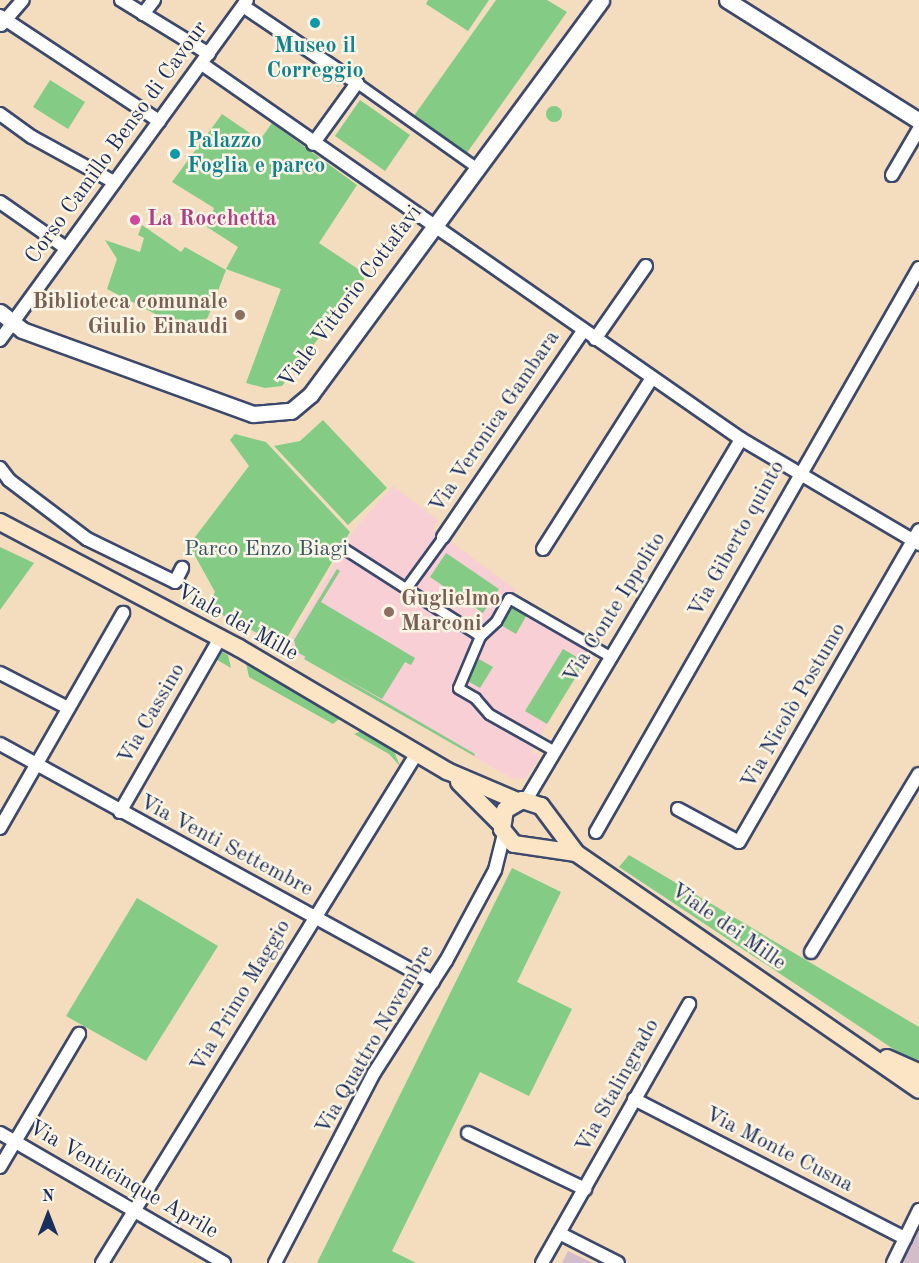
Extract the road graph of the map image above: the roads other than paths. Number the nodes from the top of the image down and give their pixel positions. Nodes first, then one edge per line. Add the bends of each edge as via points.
1 (23, 0) edge
2 (121, 0) edge
3 (154, 0) edge
4 (601, 0) edge
5 (727, 0) edge
6 (245, 3) edge
7 (143, 14) junction
8 (2, 20) edge
9 (205, 59) junction
10 (357, 83) junction
11 (0, 114) edge
12 (159, 121) junction
13 (919, 121) edge
14 (919, 129) edge
15 (313, 144) junction
16 (477, 168) junction
17 (891, 176) dead end
18 (114, 182) junction
19 (0, 202) edge
20 (434, 226) junction
21 (66, 248) junction
22 (646, 266) dead end
23 (919, 268) edge
24 (6, 317) edge
25 (583, 331) junction
26 (595, 339) junction
27 (0, 340) edge
28 (652, 378) junction
29 (741, 439) junction
30 (0, 468) edge
31 (799, 473) junction
32 (0, 522) edge
33 (443, 537) joint
34 (917, 538) edge
35 (343, 548) dead end
36 (543, 549) dead end
37 (182, 568) dead end
38 (406, 588) junction
39 (123, 613) dead end
40 (480, 636) junction
41 (220, 638) junction
42 (611, 657) junction
43 (0, 673) edge
44 (68, 708) junction
45 (0, 744) edge
46 (553, 750) junction
47 (417, 753) junction
48 (37, 763) junction
49 (447, 771) junction
50 (919, 774) edge
51 (521, 801) junction
52 (678, 809) dead end
53 (120, 812) junction
54 (548, 818) junction
55 (0, 828) edge
56 (502, 829) junction
57 (596, 832) dead end
58 (528, 845) junction
59 (576, 853) junction
60 (495, 870) junction
61 (314, 917) junction
62 (811, 952) dead end
63 (433, 982) junction
64 (689, 1004) dead end
65 (79, 1034) dead end
66 (853, 1041) junction
67 (919, 1072) edge
68 (919, 1090) edge
69 (634, 1099) junction
70 (0, 1133) edge
71 (468, 1133) dead end
72 (17, 1142) junction
73 (0, 1167) edge
74 (585, 1189) junction
75 (919, 1210) edge
76 (134, 1212) junction
77 (559, 1233) junction
78 (905, 1238) junction
79 (102, 1263) edge
80 (224, 1263) edge
81 (275, 1263) edge
82 (542, 1263) edge
83 (618, 1263) edge
84 (893, 1263) edge

1 - 8 street
2 - 7 street, Via Veronica Gambara
3 - 7 street
4 - 16 street, Viale Vittorio Cottafavi
5 - 13 street
6 - 9 street, Corso Camillo Benso di Cavour
6 - 10 street
7 - 9 street, Via Veronica Gambara
8 - 12 street
9 - 12 street, Corso Camillo Benso di Cavour
9 - 15 street, Via Veronica Gambara
10 - 15 street
10 - 16 street
11 - 18 street via 32,137
12 - 18 street, Corso Camillo Benso di Cavour
14 - 17 street
15 - 20 street, Via Veronica Gambara
16 - 20 street, Viale Vittorio Cottafavi
18 - 21 street, Corso Camillo Benso di Cavour
19 - 21 street
20 - 24 street, Viale Vittorio Cottafavi via 311,394 291,411 253,414 22,330
20 - 25 street, Via Veronica Gambara
21 - 24 street, Corso Camillo Benso di Cavour
22 - 26 street
23 - 31 street, Via Giberto quinto
24 - 27 street, Corso Camillo Benso di Cavour
25 - 26 street, Via Veronica Gambara
25 - 33 street, Via Veronica Gambara
26 - 28 street, Via Veronica Gambara
28 - 29 street, Via Veronica Gambara
28 - 36 street
29 - 31 street, Via Veronica Gambara
29 - 42 street, Via Conte Ippolito
30 - 37 street via 9,480 87,539 175,582
31 - 34 street, Via Veronica Gambara
31 - 57 street, Via Giberto quinto
32 - 41 main road, Viale dei Mille
33 - 38 street
34 - 52 street, Via Nicolò Postumo via 739,842
35 - 38 street
38 - 40 street
39 - 44 street
40 - 42 street via 496,621 508,598
40 - 46 street via 458,688 476,698 489,714
41 - 47 main road, Viale dei Mille
41 - 53 street, Via Cassino
42 - 46 street, Via Conte Ippolito
43 - 44 street
44 - 48 street
45 - 48 street, Via Venti Settembre
46 - 51 street, Via Conte Ippolito via 539,784
47 - 49 main road, Viale dei Mille
47 - 61 street, Via Primo Maggio
48 - 53 street, Via Venti Settembre
48 - 55 street
49 - 51 main road, Viale dei Mille
49 - 56 main road, Viale dei Mille
50 - 62 street
51 - 54 main road, Viale dei Mille via 541,806
51 - 56 main road via 505,810
53 - 61 street, Via Venti Settembre
54 - 58 main road via 546,834
54 - 59 main road, Viale dei Mille
56 - 58 main road, Viale dei Mille
56 - 60 street, Via Quattro Novembre
58 - 59 main road, Viale dei Mille
58 - 60 street, Via Quattro Novembre
59 - 66 main road, Viale dei Mille
60 - 63 street, Via Quattro Novembre
61 - 63 street, Via Venti Settembre
61 - 76 street, Via Primo Maggio
63 - 81 street, Via Quattro Novembre via 374,1073
64 - 69 street, Via Stalingrado
65 - 72 street
66 - 67 main road, Viale dei Mille
66 - 68 main road, Viale dei Mille
69 - 74 street, Via Stalingrado
69 - 78 street, Via Monte Cusna
70 - 72 street, Via Venticinque Aprile
71 - 74 street, Via Stalingrado
72 - 73 street
72 - 76 street, Via Venticinque Aprile
74 - 77 street, Via Stalingrado
75 - 78 street
76 - 79 street, Via Primo Maggio
76 - 80 street, Via Venticinque Aprile
77 - 82 street, Via Stalingrado
77 - 83 street
78 - 84 street

